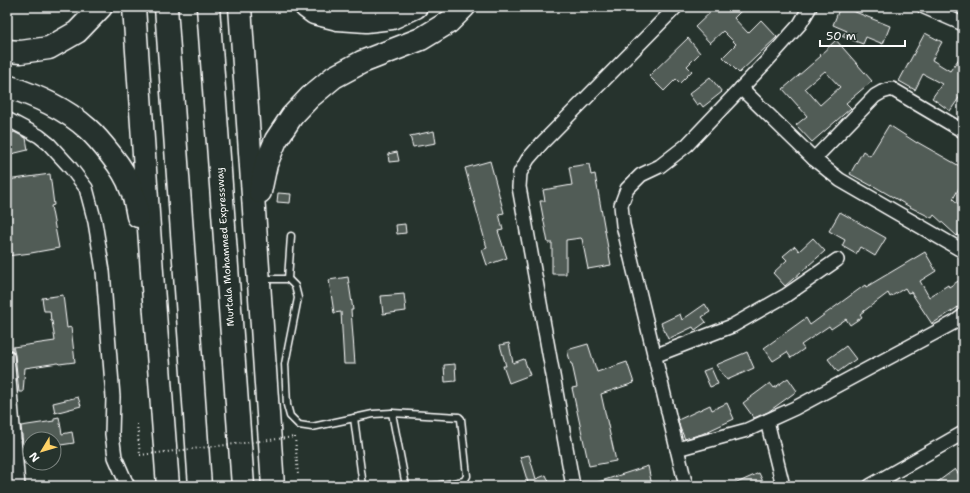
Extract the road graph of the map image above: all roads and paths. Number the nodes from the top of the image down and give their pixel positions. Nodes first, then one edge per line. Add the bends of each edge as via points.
1 (101, 7) edge
2 (134, 7) edge
3 (166, 7) edge
4 (208, 7) edge
5 (240, 7) edge
6 (306, 7) edge
7 (416, 7) edge
8 (464, 7) edge
9 (676, 7) edge
10 (810, 7) edge
11 (924, 7) edge
12 (963, 24) edge
13 (7, 50) edge
14 (7, 86) edge
15 (741, 88) junction
16 (7, 119) edge
17 (961, 126) edge
18 (814, 159) junction
19 (291, 236) dead end
20 (256, 249) junction
21 (963, 251) edge
22 (837, 260) dead end
23 (258, 278) junction
24 (288, 279) junction
25 (153, 287) junction
26 (963, 316) edge
27 (7, 356) edge
28 (654, 356) junction
29 (392, 413) junction
30 (354, 418) junction
31 (767, 421) junction
32 (137, 424) dead end
33 (963, 433) edge
34 (677, 449) junction
35 (298, 475) dead end
36 (18, 486) edge
37 (128, 486) edge
38 (168, 486) edge
39 (200, 486) edge
40 (243, 486) edge
41 (273, 486) edge
42 (363, 486) edge
43 (406, 486) edge
44 (435, 486) edge
45 (573, 486) edge
46 (686, 486) edge
47 (783, 486) edge
48 (870, 486) edge

1 - 13 highway via 77,32 49,48 21,52
2 - 25 highway
3 - 39 highway
4 - 40 highway, Murtala Mohammed Expressway
5 - 20 highway
6 - 7 highway via 314,13 338,20 366,21 392,18
8 - 20 highway via 449,22 421,39 362,62 334,77 310,96 292,116 276,140 266,164 259,201
9 - 45 street via 542,143 520,173 519,187
10 - 15 street via 800,24
11 - 12 street
14 - 25 highway via 33,95 70,115 88,129 121,167 132,189
15 - 18 street
15 - 28 street via 687,145 660,166 641,175 627,189 621,205 623,225
16 - 37 street via 49,144 86,188 103,271 115,457
17 - 18 street via 892,89 875,96
18 - 21 street via 840,180
19 - 24 lane
20 - 23 highway
22 - 28 street via 785,296 732,326
23 - 24 lane
23 - 41 highway
24 - 30 lane via 295,286 298,298 285,364 290,416 299,425 312,427
25 - 38 highway
26 - 31 street
27 - 36 street
28 - 34 street
29 - 30 lane
29 - 43 lane
29 - 44 lane via 457,416 461,419 466,479
30 - 42 lane
31 - 34 street via 747,430
31 - 47 street
32 - 35 path, bridge via 140,455 295,437
33 - 48 street
34 - 46 street

